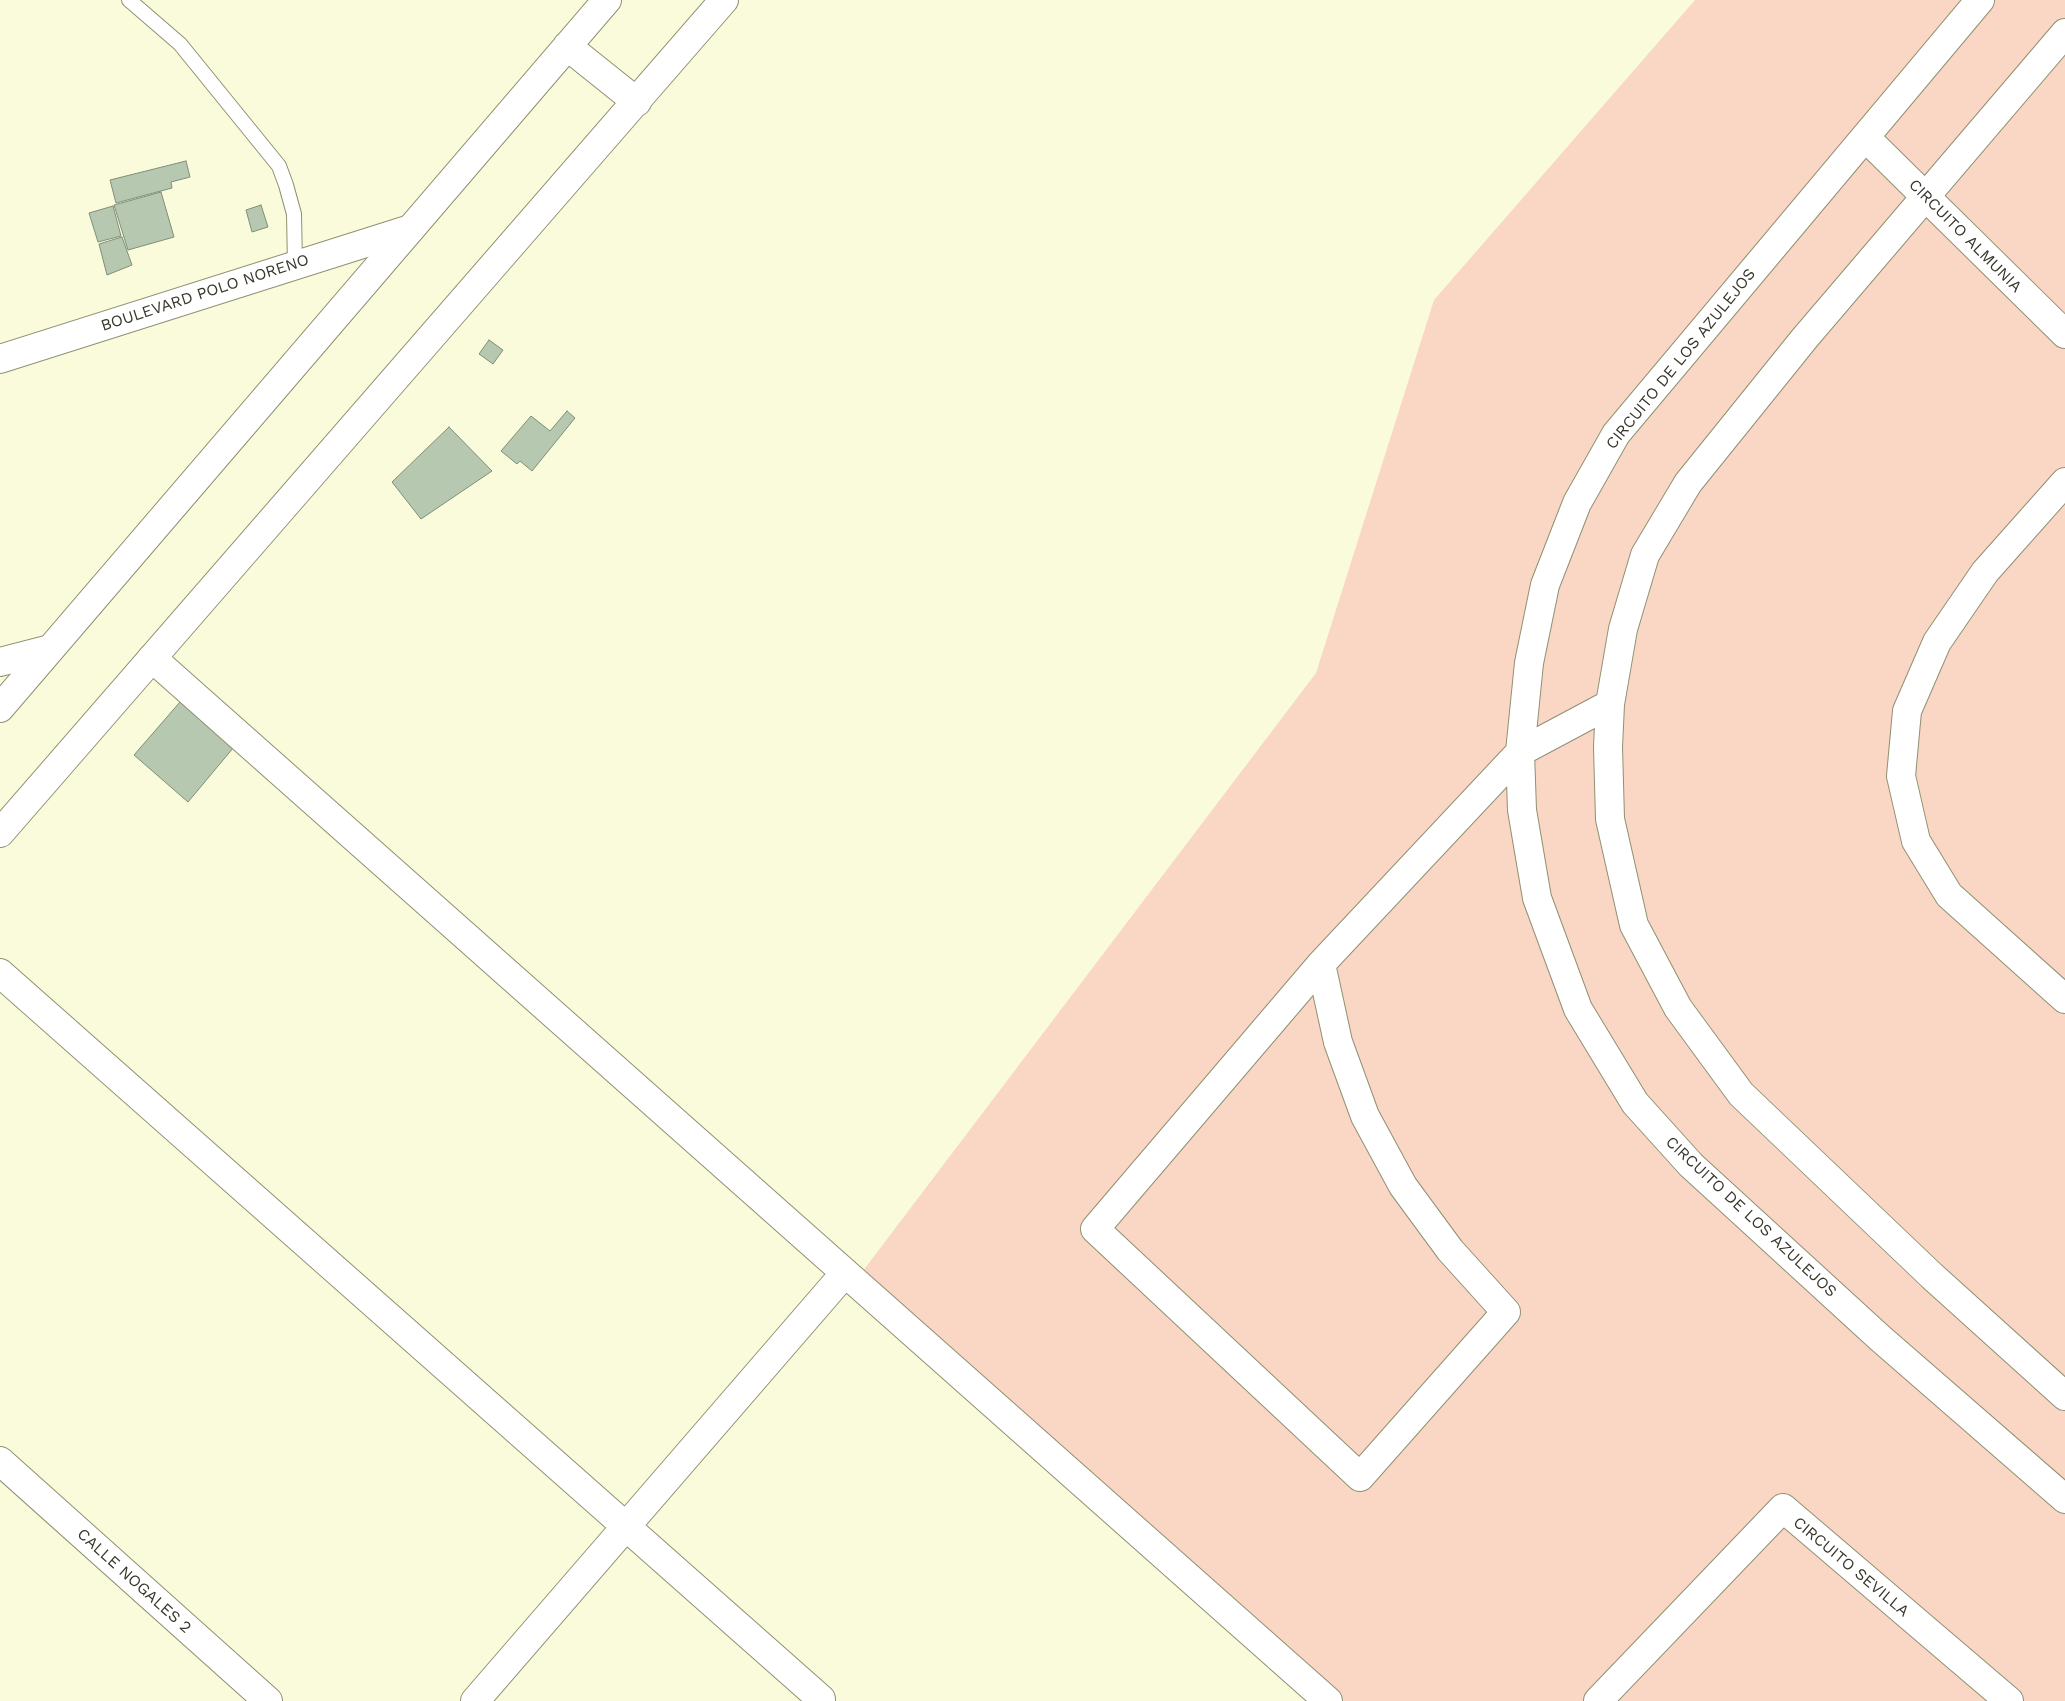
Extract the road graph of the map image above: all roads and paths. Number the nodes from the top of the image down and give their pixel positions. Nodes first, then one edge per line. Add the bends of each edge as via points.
1 (129, 0) edge
2 (607, 0) edge
3 (724, 0) edge
4 (1980, 0) edge
5 (2065, 33) edge
6 (567, 46) junction
7 (637, 102) junction
8 (1865, 137) junction
9 (1924, 196) junction
10 (410, 229) junction
11 (295, 264) junction
12 (2065, 334) edge
13 (0, 359) edge
14 (2065, 482) edge
15 (50, 649) junction
16 (152, 658) junction
17 (0, 662) edge
18 (1610, 704) junction
19 (0, 708) edge
20 (1520, 752) junction
21 (0, 833) edge
22 (1322, 964) junction
23 (0, 973) edge
24 (2065, 999) edge
25 (845, 1273) junction
26 (2065, 1396) edge
27 (0, 1461) edge
28 (2065, 1499) edge
29 (626, 1526) junction
30 (821, 1699) dead end
31 (268, 1701) edge
32 (475, 1701) edge
33 (1328, 1701) edge
34 (1598, 1701) edge
35 (2009, 1701) edge

1 - 11 lane via 180,44 279,166 294,214
2 - 6 street
3 - 7 street
4 - 8 street, CIRCUITO DE LOS AZULEJOS
5 - 9 street
6 - 7 street
6 - 10 street
7 - 16 street
8 - 9 street, CIRCUITO ALMUNIA
8 - 20 street, CIRCUITO DE LOS AZULEJOS via 1616,434 1577,503 1545,586 1530,663
9 - 12 street, CIRCUITO ALMUNIA
9 - 18 street via 1688,483 1645,555 1623,629
10 - 11 street, BOULEVARD POLO NORENO
10 - 15 street
11 - 13 street, BOULEVARD POLO NORENO
14 - 24 street via 1985,572 1937,642 1907,711 1900,776 1916,841 1949,895
15 - 17 street
15 - 19 street
16 - 21 street
16 - 25 street
18 - 20 street
18 - 26 street via 1610,819 1634,924 1678,1008 1741,1094 1932,1276
20 - 22 street
20 - 28 street, CIRCUITO DE LOS AZULEJOS via 1522,810 1538,898 1578,1009 1635,1103 1706,1178 1880,1338
22 - 22 street via 1095,1229 1360,1477 1506,1312 1450,1250 1403,1186 1365,1116 1338,1042
23 - 29 street
25 - 29 street
25 - 33 street
27 - 31 street, CALLE NOGALES 2
29 - 30 street
29 - 32 street
34 - 35 street, CIRCUITO SEVILLA via 1783,1508

